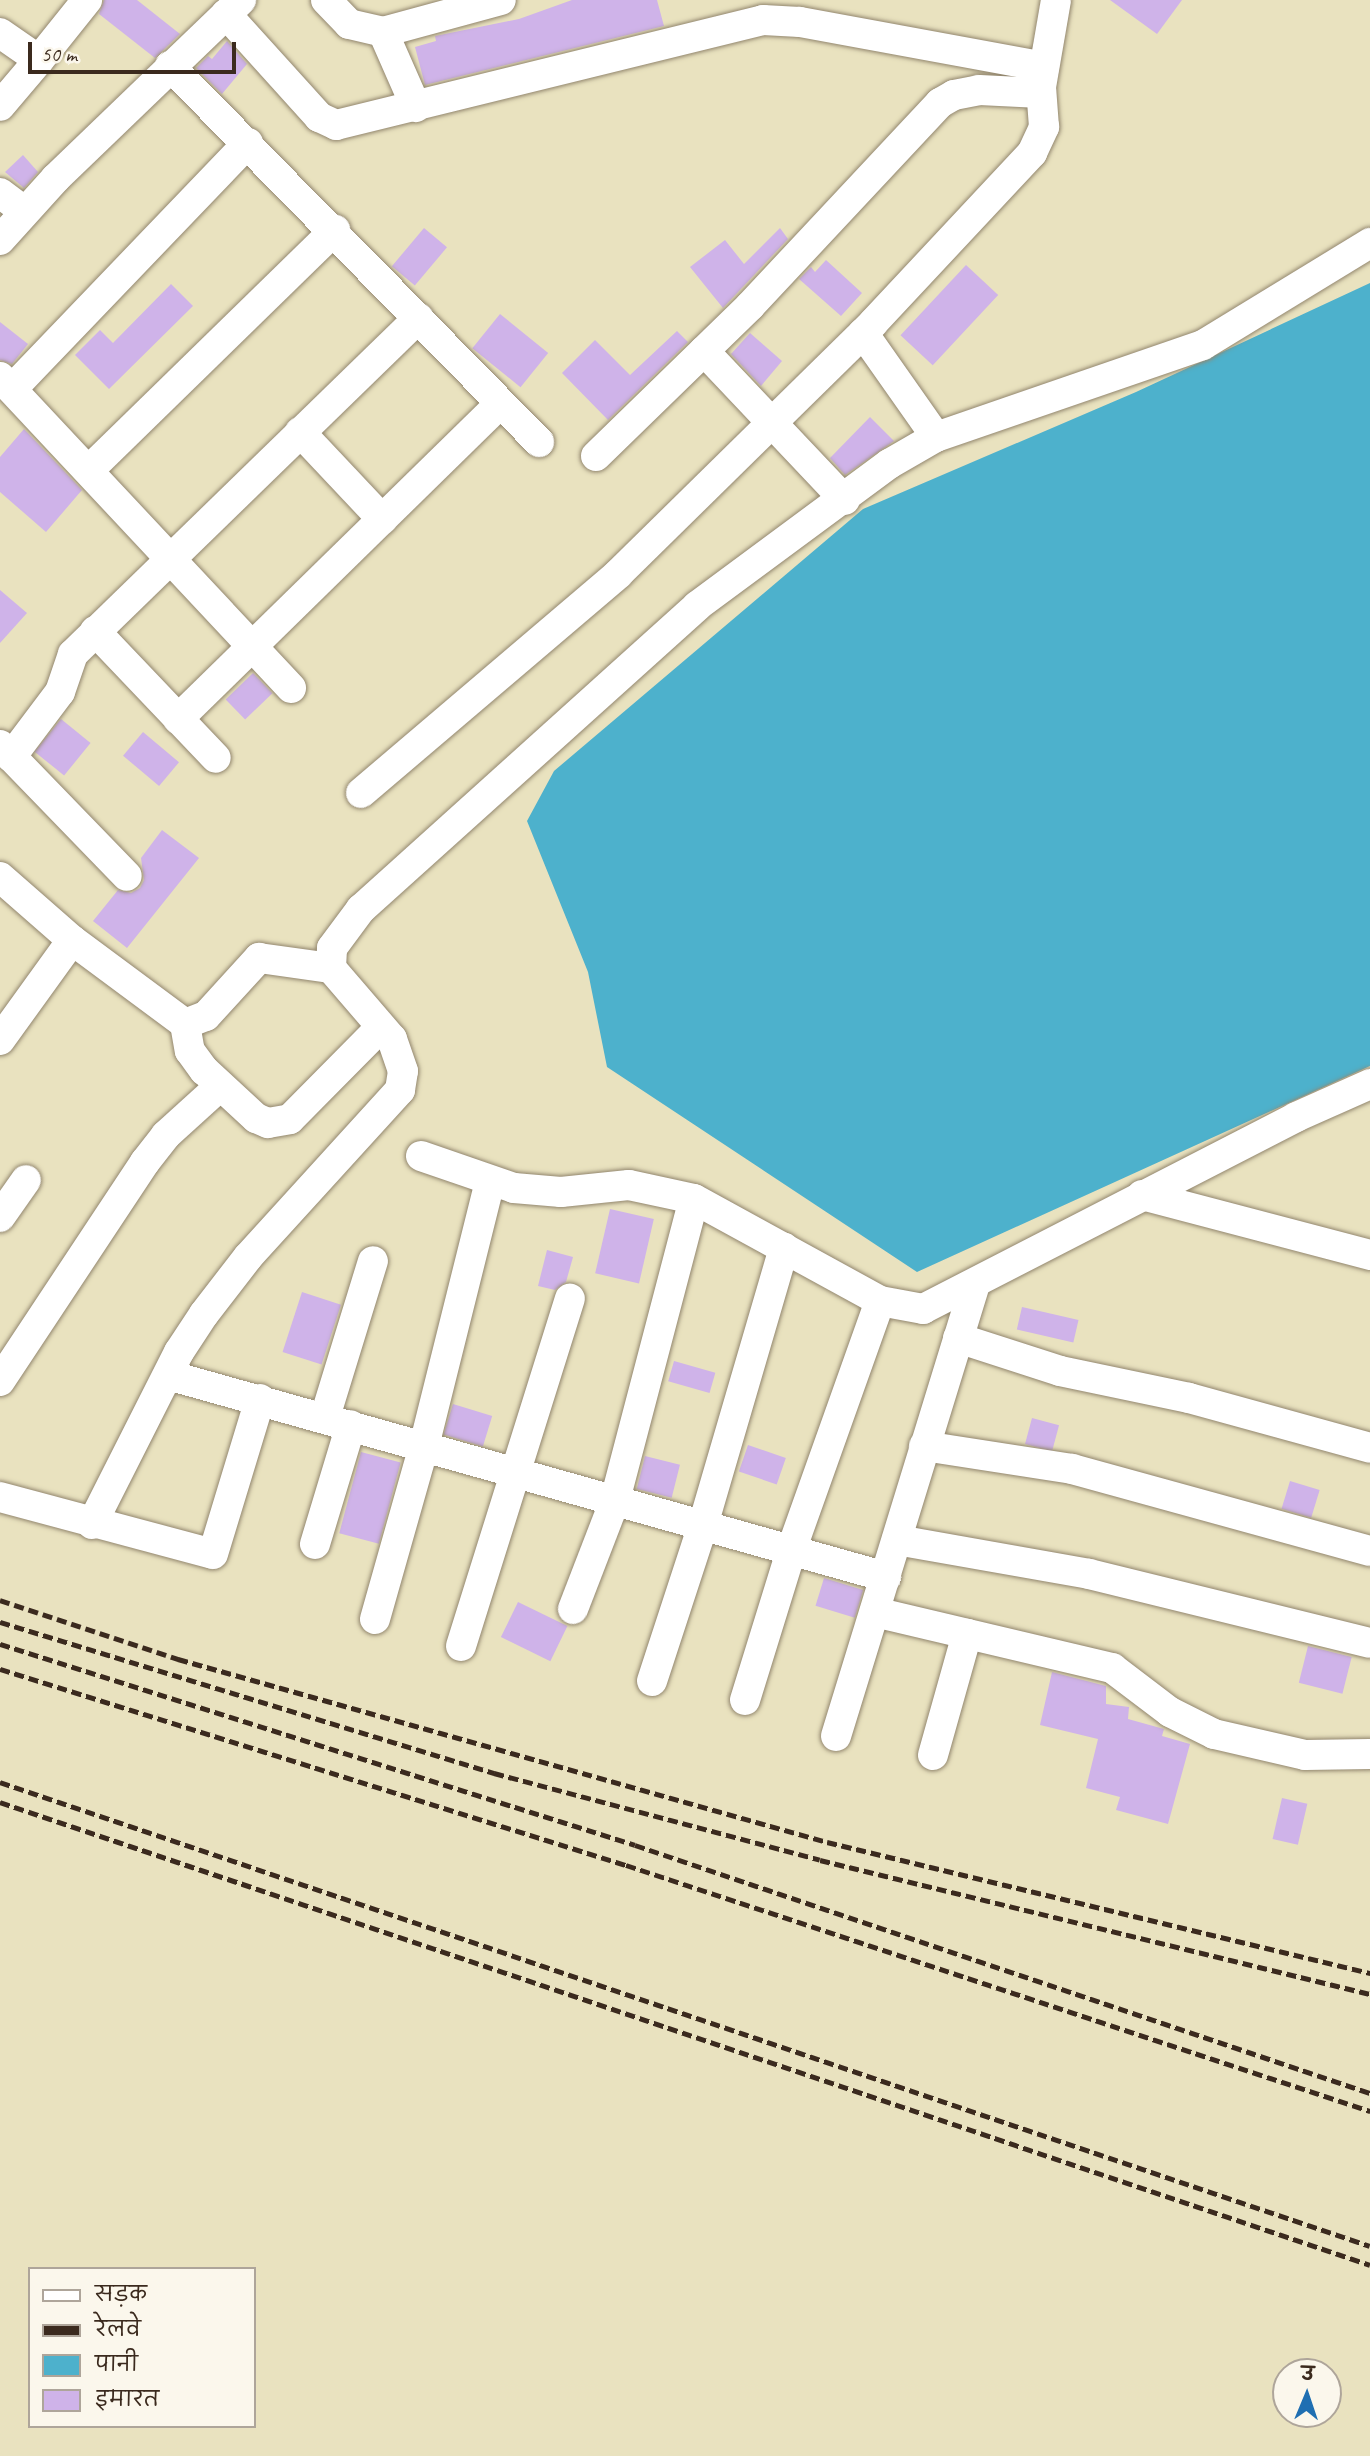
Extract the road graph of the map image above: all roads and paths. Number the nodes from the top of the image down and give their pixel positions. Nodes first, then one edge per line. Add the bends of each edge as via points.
1 (87, 0) edge
2 (326, 0) edge
3 (501, 0) edge
4 (1056, 0) edge
5 (233, 7) edge
6 (383, 32) junction
7 (0, 33) edge
8 (38, 60) junction
9 (170, 66) junction
10 (1042, 80) junction
11 (0, 106) edge
12 (416, 107) junction
13 (248, 143) junction
14 (0, 193) edge
15 (24, 211) junction
16 (335, 230) junction
17 (0, 240) edge
18 (1370, 243) edge
19 (418, 318) junction
20 (863, 333) junction
21 (704, 351) junction
22 (6, 383) edge
23 (499, 405) junction
24 (771, 423) junction
25 (300, 432) junction
26 (936, 437) junction
27 (539, 442) dead end
28 (596, 456) dead end
29 (89, 470) junction
30 (845, 500) junction
31 (382, 519) junction
32 (170, 556) junction
33 (95, 631) junction
34 (251, 646) junction
35 (291, 688) dead end
36 (178, 719) junction
37 (6, 751) edge
38 (216, 758) dead end
39 (361, 793) dead end
40 (127, 876) dead end
41 (0, 877) edge
42 (72, 940) junction
43 (331, 968) junction
44 (185, 1024) junction
45 (381, 1027) junction
46 (0, 1040) edge
47 (1370, 1084) edge
48 (220, 1086) junction
49 (421, 1156) dead end
50 (26, 1181) dead end
51 (490, 1182) junction
52 (1142, 1195) junction
53 (694, 1199) junction
54 (0, 1217) edge
55 (783, 1248) junction
56 (1370, 1255) edge
57 (373, 1261) dead end
58 (975, 1285) junction
59 (569, 1299) dead end
60 (880, 1301) junction
61 (958, 1338) junction
62 (167, 1375) junction
63 (0, 1381) edge
64 (260, 1399) junction
65 (338, 1421) junction
66 (425, 1446) junction
67 (924, 1446) junction
68 (1370, 1448) edge
69 (518, 1472) junction
70 (0, 1497) edge
71 (615, 1500) junction
72 (92, 1524) junction
73 (703, 1525) junction
74 (897, 1540) junction
75 (315, 1544) dead end
76 (792, 1548) junction
77 (1370, 1550) edge
78 (886, 1577) junction
79 (573, 1609) dead end
80 (875, 1612) junction
81 (375, 1619) dead end
82 (967, 1634) junction
83 (1370, 1643) edge
84 (461, 1646) dead end
85 (652, 1681) dead end
86 (745, 1700) dead end
87 (836, 1736) dead end
88 (1370, 1754) edge
89 (933, 1755) dead end

1 - 8 street
2 - 6 street via 349,24
3 - 6 street
4 - 10 street
5 - 9 street
5 - 12 street via 325,123 353,123
6 - 12 street
7 - 8 street
8 - 11 street
9 - 13 street
9 - 15 street
10 - 12 street via 800,22 763,20
10 - 20 street via 1044,127 1032,153
10 - 21 street via 954,95 940,103
13 - 16 street
13 - 22 street
14 - 15 street
15 - 17 street
16 - 19 street
16 - 29 street
18 - 26 street via 1203,345
19 - 23 street
19 - 25 street
20 - 24 street
20 - 26 street
21 - 24 street
21 - 28 street
22 - 29 street
23 - 27 street
23 - 31 street
24 - 30 street
24 - 39 street via 618,574
25 - 31 street
25 - 32 street
26 - 30 street via 890,464
29 - 32 street
30 - 43 street via 697,606 398,874 342,931 332,948
31 - 34 street
32 - 33 street
32 - 34 street
33 - 36 street
33 - 37 street via 68,660 60,692
34 - 35 street
34 - 36 street
36 - 38 street
37 - 40 street
41 - 42 street
42 - 44 street
42 - 46 street
43 - 44 street via 259,958 206,1016
43 - 45 street
44 - 48 street via 194,1058
45 - 48 street via 285,1121 261,1121
45 - 62 street via 400,1055 402,1071 393,1102 248,1257 204,1314
47 - 52 street
48 - 63 street via 166,1135 145,1163
49 - 51 street
50 - 54 street
51 - 53 street via 561,1192 629,1185
51 - 66 street
52 - 56 street
52 - 58 street
53 - 55 street
53 - 71 street
55 - 60 street
55 - 73 street
57 - 65 street
58 - 60 street via 923,1309
58 - 61 street
59 - 69 street
60 - 76 street
61 - 67 street
61 - 68 street via 1060,1371 1189,1398
62 - 64 street
62 - 72 street
64 - 65 street
64 - 72 street via 212,1554
65 - 66 street
65 - 75 street
66 - 69 street
66 - 81 street
67 - 74 street
67 - 77 street via 1072,1469
69 - 71 street
69 - 84 street
70 - 72 street
71 - 73 street
71 - 79 street
73 - 76 street
73 - 85 street
74 - 78 street
74 - 83 street via 1089,1574
76 - 78 street
76 - 86 street
78 - 80 street
80 - 82 street
80 - 87 street
82 - 88 street via 1112,1668 1170,1712 1214,1734 1305,1755
82 - 89 street

